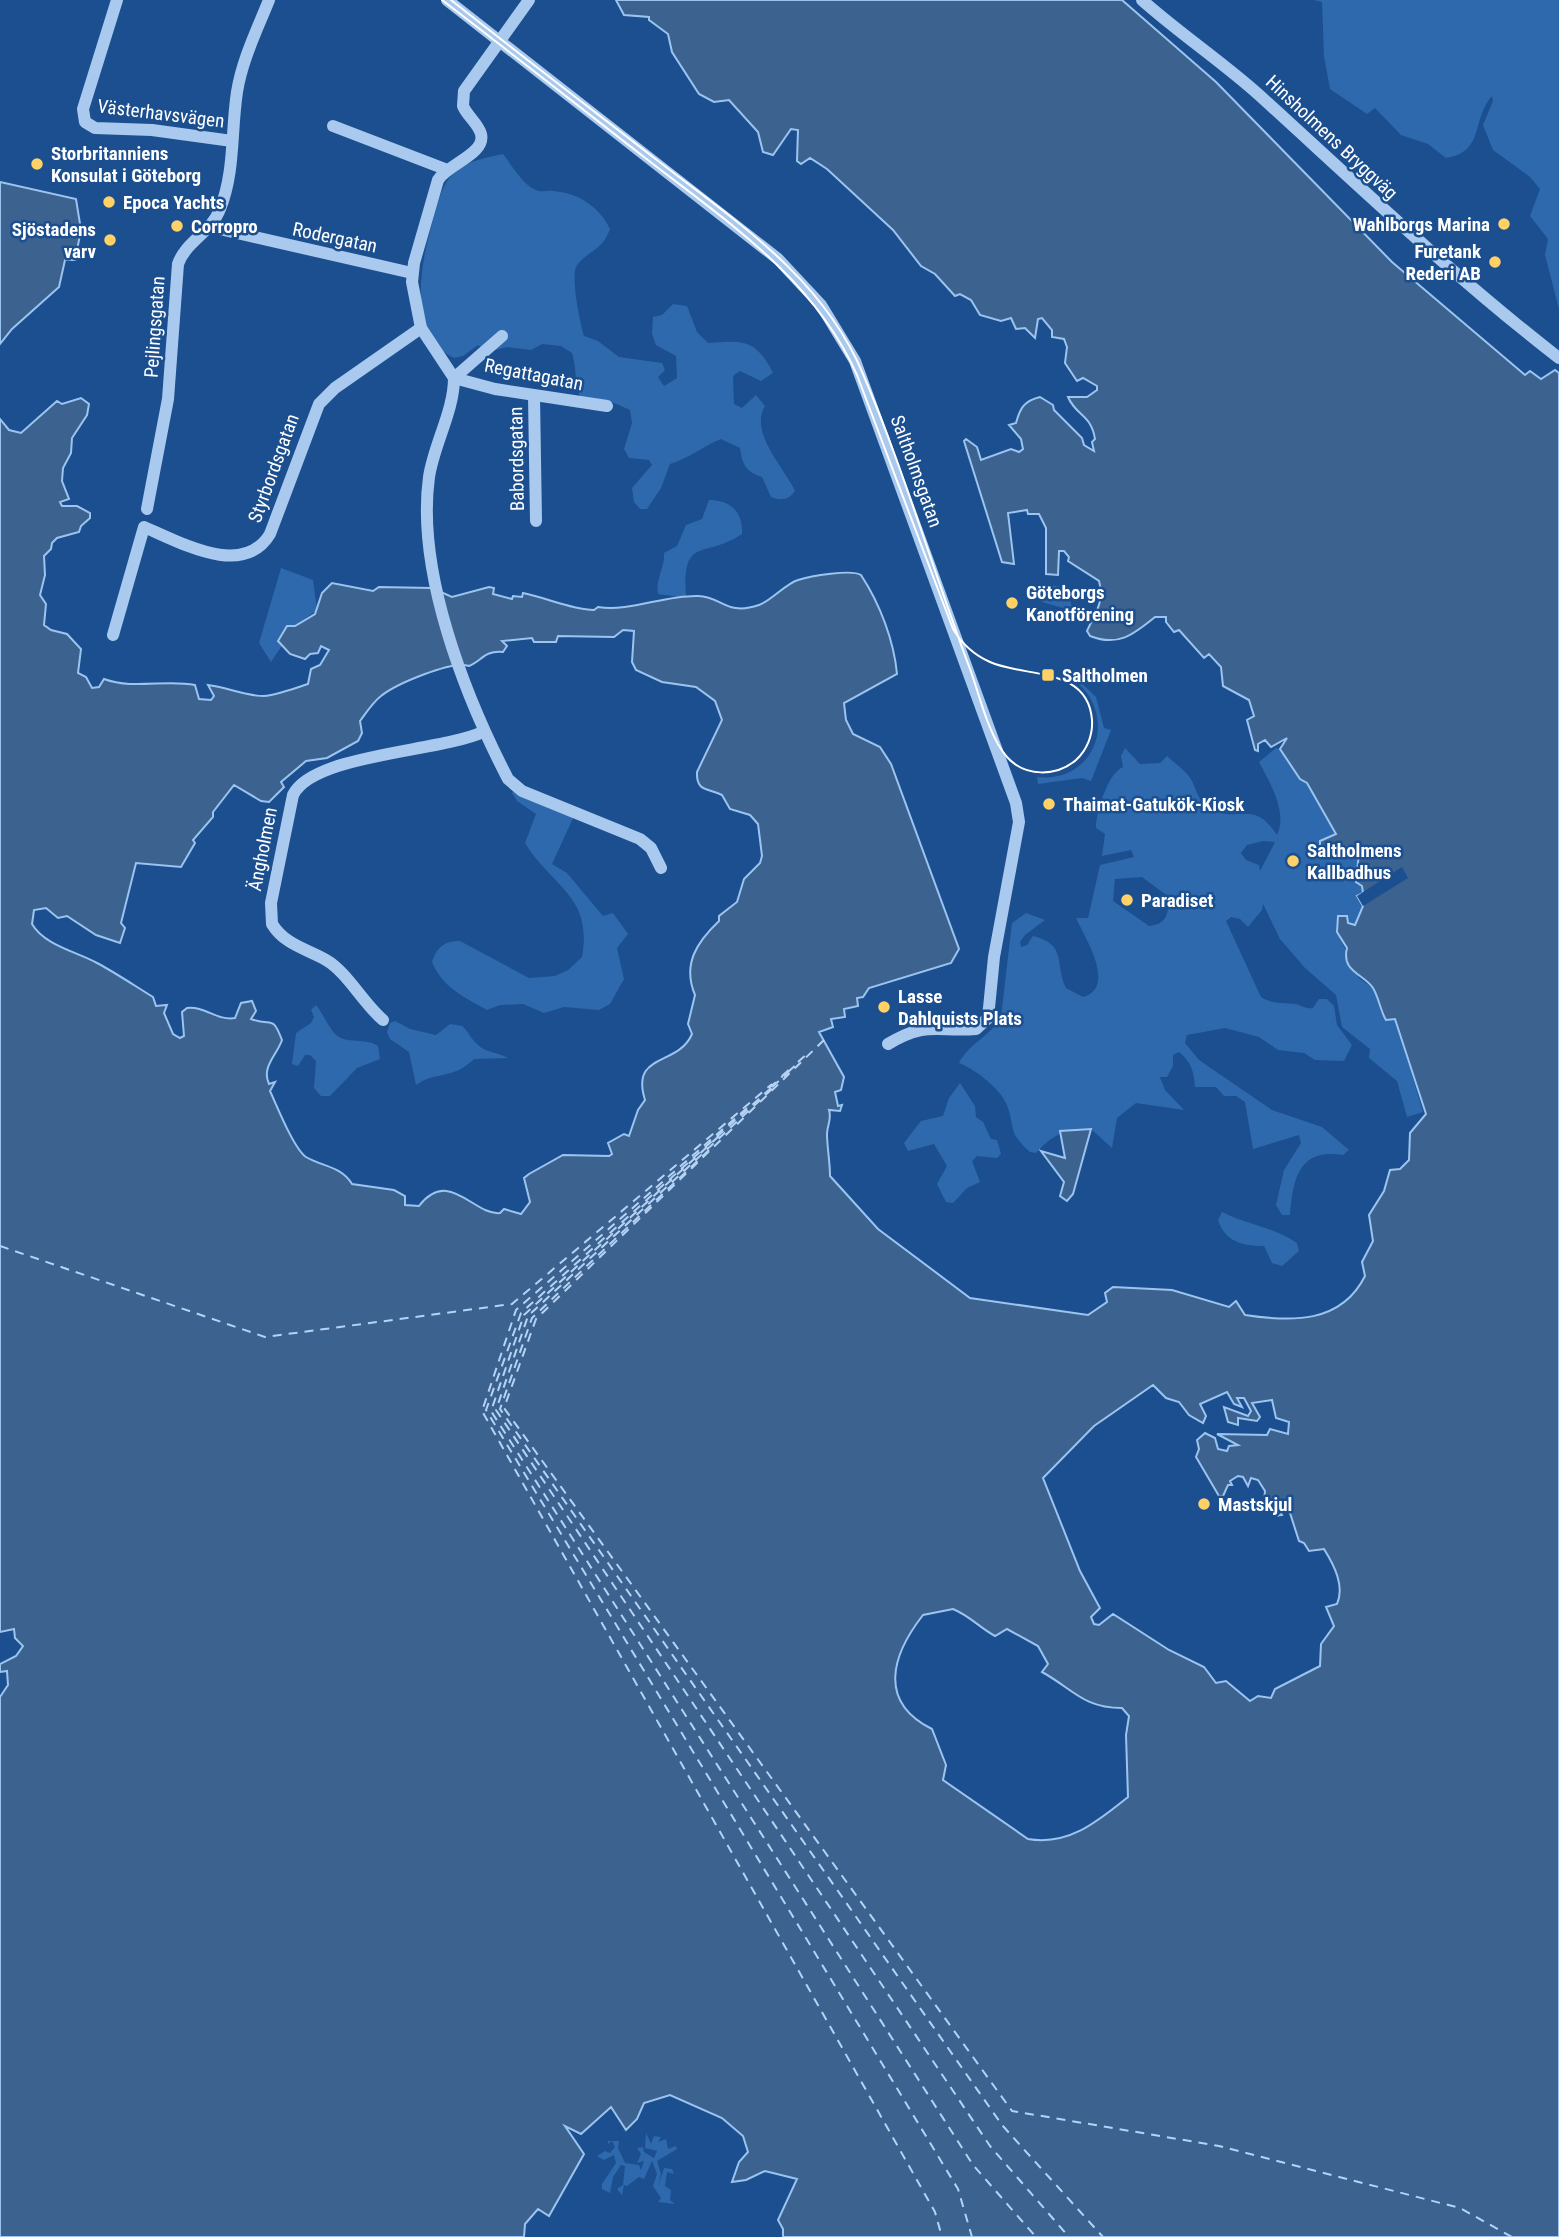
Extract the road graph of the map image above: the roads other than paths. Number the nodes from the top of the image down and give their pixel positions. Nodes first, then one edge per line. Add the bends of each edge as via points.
1 (117, 0) edge
2 (269, 0) edge
3 (447, 0) edge
4 (529, 0) edge
5 (1142, 0) edge
6 (500, 41) junction
7 (333, 126) dead end
8 (232, 141) junction
9 (445, 169) junction
10 (211, 227) junction
11 (412, 273) junction
12 (421, 328) junction
13 (502, 336) dead end
14 (1559, 358) edge
15 (454, 378) junction
16 (534, 396) junction
17 (607, 406) dead end
18 (147, 509) dead end
19 (536, 521) dead end
20 (113, 635) dead end
21 (483, 732) junction
22 (660, 868) dead end
23 (383, 1020) dead end
24 (887, 1044) dead end

1 - 8 street, Västerhavsvägen via 83,109 85,122 95,128
2 - 8 street, Pejlingsgatan via 238,85
3 - 6 street, Saltholmsgatan
4 - 6 street
5 - 14 street, Hinsholmens Bryggväg via 1257,93 1360,191
6 - 9 street via 463,97 465,111 480,131 480,144 471,155
6 - 24 street, Saltholmsgatan via 791,271 845,342 870,398 1016,803 1018,822 988,1018 976,1029 931,1027
7 - 9 street
8 - 10 street, Pejlingsgatan via 224,197
9 - 11 street via 434,191
10 - 11 street, Rodergatan
10 - 18 street, Pejlingsgatan via 185,249 178,264 170,388
11 - 12 street
12 - 15 street
12 - 20 street, Styrbordsgatan via 319,404 270,534 256,550 240,555 203,551 144,527
13 - 15 street
15 - 16 street, Regattagatan
15 - 21 street via 429,485 432,565 459,666
16 - 17 street, Regattagatan
16 - 19 street, Babordsgatan
21 - 22 street via 513,784 522,791 640,839 651,848
21 - 23 street, Ängholmen via 326,768 299,785 293,795 271,903 272,924 288,941 334,966

